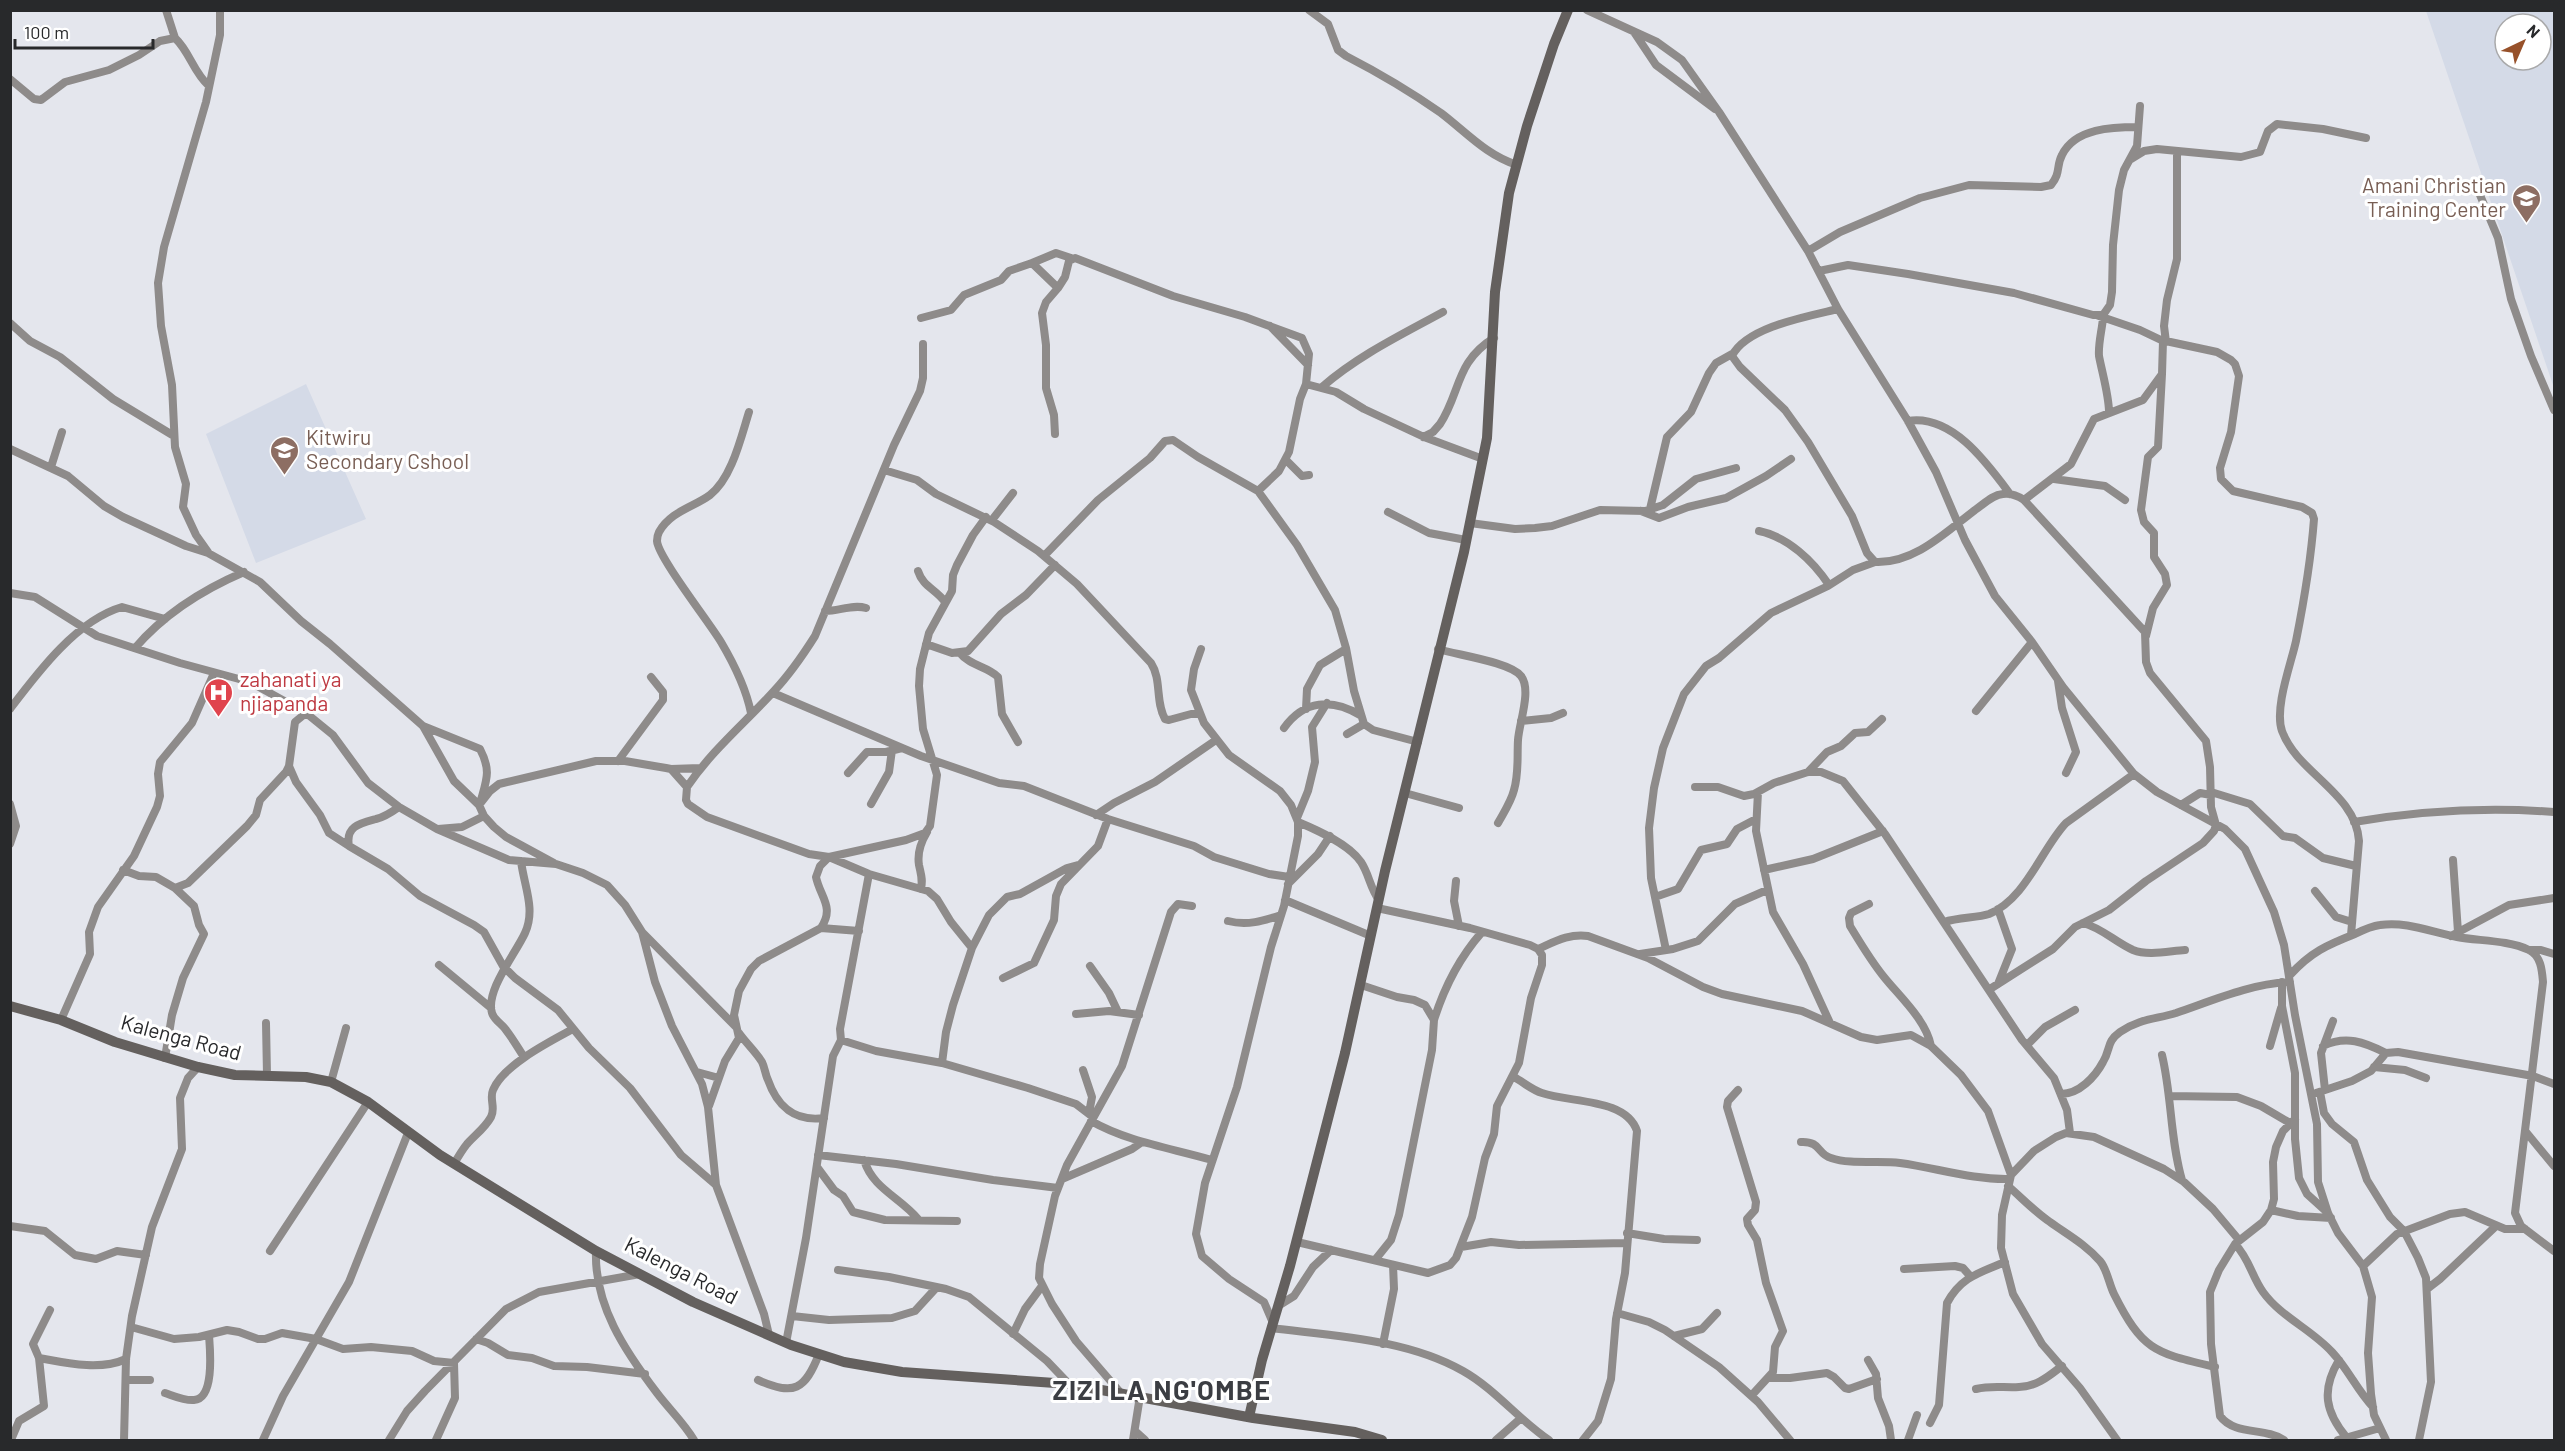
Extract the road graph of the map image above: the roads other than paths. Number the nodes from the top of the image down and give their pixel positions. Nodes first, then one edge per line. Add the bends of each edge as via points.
1 (166, 10) edge
2 (220, 10) edge
3 (1309, 10) edge
4 (1568, 10) edge
5 (1587, 10) edge
6 (1633, 31) junction
7 (175, 38) junction
8 (10, 79) edge
9 (209, 86) junction
10 (2140, 106) dead end
11 (1719, 112) junction
12 (2138, 126) junction
13 (2366, 138) dead end
14 (2177, 151) junction
15 (2130, 159) junction
16 (1517, 165) junction
17 (2480, 195) dead end
18 (1808, 251) junction
19 (1071, 258) junction
20 (1032, 263) junction
21 (1819, 272) junction
22 (1059, 288) junction
23 (1838, 309) junction
24 (1443, 312) dead end
25 (2101, 317) junction
26 (921, 318) dead end
27 (10, 323) edge
28 (1269, 325) junction
29 (1494, 338) junction
30 (2164, 341) junction
31 (923, 344) dead end
32 (1732, 354) junction
33 (1308, 365) junction
34 (2162, 374) junction
35 (1306, 384) junction
36 (1322, 387) junction
37 (2554, 410) edge
38 (749, 412) dead end
39 (2109, 412) junction
40 (1908, 421) junction
41 (62, 432) dead end
42 (1055, 434) dead end
43 (174, 436) junction
44 (1422, 437) junction
45 (10, 449) edge
46 (1483, 459) junction
47 (1791, 459) dead end
48 (1286, 460) junction
49 (51, 467) junction
50 (1736, 468) dead end
51 (884, 470) junction
52 (1309, 475) dead end
53 (2054, 479) junction
54 (1258, 491) junction
55 (1013, 492) dead end
56 (2010, 494) junction
57 (2025, 500) junction
58 (2125, 500) dead end
59 (1646, 510) junction
60 (1388, 512) dead end
61 (989, 519) junction
62 (1470, 523) junction
63 (1958, 523) junction
64 (1759, 531) dead end
65 (1466, 540) junction
66 (208, 553) junction
67 (1044, 556) junction
68 (1875, 562) junction
69 (1055, 565) junction
70 (918, 571) dead end
71 (244, 572) junction
72 (1829, 585) junction
73 (10, 593) edge
74 (945, 602) junction
75 (866, 608) dead end
76 (825, 611) junction
77 (165, 619) junction
78 (83, 628) junction
79 (2146, 636) junction
80 (2032, 642) junction
81 (926, 644) junction
82 (135, 648) junction
83 (1201, 649) dead end
84 (1346, 649) junction
85 (1438, 649) junction
86 (960, 653) junction
87 (214, 673) junction
88 (651, 677) dead end
89 (2058, 680) junction
90 (773, 693) junction
91 (1327, 703) junction
92 (10, 709) edge
93 (1306, 709) junction
94 (1976, 711) dead end
95 (306, 713) junction
96 (751, 713) junction
97 (1563, 713) dead end
98 (1200, 714) junction
99 (1360, 715) junction
100 (1882, 719) dead end
101 (1521, 722) junction
102 (1364, 724) junction
103 (423, 726) junction
104 (1284, 728) dead end
105 (1347, 734) dead end
106 (1216, 740) junction
107 (1018, 742) dead end
108 (1418, 742) junction
109 (902, 748) junction
110 (892, 750) junction
111 (934, 759) junction
112 (618, 760) junction
113 (289, 766) junction
114 (700, 768) junction
115 (671, 770) junction
116 (1808, 772) junction
117 (848, 773) dead end
118 (2066, 773) dead end
119 (2134, 774) junction
120 (687, 786) junction
121 (1695, 787) dead end
122 (1758, 792) junction
123 (1405, 793) junction
124 (2211, 793) junction
125 (10, 804) edge
126 (871, 804) dead end
127 (2181, 804) junction
128 (479, 805) junction
129 (399, 807) junction
130 (1459, 808) dead end
131 (2554, 812) edge
132 (1096, 815) junction
133 (484, 816) junction
134 (1108, 819) junction
135 (1756, 819) junction
136 (1298, 820) junction
137 (2354, 822) junction
138 (1498, 823) dead end
139 (2216, 825) junction
140 (437, 829) junction
141 (927, 830) junction
142 (1883, 831) junction
143 (1330, 836) junction
144 (10, 844) edge
145 (349, 846) junction
146 (829, 858) junction
147 (2453, 860) dead end
148 (521, 861) junction
149 (556, 864) junction
150 (1080, 865) junction
151 (2356, 866) junction
152 (123, 870) junction
153 (1764, 870) junction
154 (869, 874) junction
155 (1288, 880) junction
156 (1456, 881) dead end
157 (175, 888) junction
158 (921, 889) junction
159 (1767, 890) junction
160 (2314, 891) dead end
161 (1655, 897) junction
162 (2554, 898) edge
163 (1285, 900) junction
164 (1378, 904) junction
165 (1869, 904) dead end
166 (1192, 906) dead end
167 (1998, 909) junction
168 (1281, 915) junction
169 (1228, 921) dead end
170 (1944, 922) junction
171 (2352, 922) junction
172 (2083, 923) junction
173 (1458, 926) junction
174 (821, 928) junction
175 (859, 931) junction
176 (1482, 932) junction
177 (642, 933) junction
178 (2455, 934) junction
179 (2351, 935) junction
180 (1371, 936) junction
181 (972, 948) junction
182 (1538, 949) junction
183 (1666, 950) junction
184 (2185, 950) dead end
185 (2529, 950) junction
186 (1638, 954) junction
187 (2554, 954) edge
188 (439, 965) dead end
189 (1090, 966) dead end
190 (505, 968) junction
191 (1003, 978) dead end
192 (2287, 980) junction
193 (1998, 984) junction
194 (1360, 985) junction
195 (1990, 989) junction
196 (10, 1006) edge
197 (2282, 1006) junction
198 (491, 1008) junction
199 (2074, 1010) dead end
200 (1118, 1012) junction
201 (1076, 1014) dead end
202 (1139, 1015) junction
203 (61, 1020) junction
204 (1434, 1020) junction
205 (2333, 1020) dead end
206 (266, 1023) dead end
207 (1830, 1023) junction
208 (346, 1028) dead end
209 (573, 1029) junction
210 (738, 1030) junction
211 (842, 1041) junction
212 (2027, 1045) junction
213 (1931, 1046) junction
214 (2270, 1046) dead end
215 (2323, 1046) junction
216 (2386, 1053) junction
217 (2162, 1055) dead end
218 (524, 1057) junction
219 (165, 1058) junction
220 (942, 1063) junction
221 (198, 1067) junction
222 (2374, 1067) junction
223 (1083, 1070) dead end
224 (697, 1072) junction
225 (267, 1075) junction
226 (2533, 1076) junction
227 (1514, 1077) junction
228 (719, 1078) junction
229 (2426, 1078) dead end
230 (331, 1082) junction
231 (2554, 1084) edge
232 (1738, 1090) dead end
233 (2319, 1092) junction
234 (2061, 1094) junction
235 (2169, 1096) junction
236 (368, 1102) junction
237 (708, 1107) junction
238 (1091, 1117) junction
239 (824, 1118) junction
240 (2293, 1121) junction
241 (2526, 1132) junction
242 (408, 1133) junction
243 (2070, 1133) junction
244 (1142, 1142) junction
245 (1801, 1142) dead end
246 (818, 1155) junction
247 (864, 1160) junction
248 (1212, 1160) junction
249 (454, 1164) junction
250 (2554, 1166) edge
251 (817, 1167) junction
252 (1062, 1179) junction
253 (2010, 1180) junction
254 (2182, 1180) junction
255 (716, 1185) junction
256 (1058, 1188) junction
257 (2271, 1210) junction
258 (2329, 1215) junction
259 (918, 1219) junction
260 (957, 1221) dead end
261 (10, 1226) edge
262 (2496, 1226) junction
263 (2525, 1229) junction
264 (2404, 1231) junction
265 (1627, 1233) junction
266 (1697, 1240) dead end
267 (1297, 1242) junction
268 (2237, 1242) junction
269 (1626, 1243) junction
270 (1461, 1247) junction
271 (1330, 1250) junction
272 (270, 1251) dead end
273 (596, 1251) junction
274 (2554, 1251) edge
275 (146, 1255) junction
276 (1375, 1260) junction
277 (2005, 1262) junction
278 (1393, 1265) junction
279 (2363, 1266) junction
280 (1904, 1269) dead end
281 (838, 1270) dead end
282 (641, 1274) junction
283 (1971, 1277) junction
284 (597, 1282) junction
285 (1042, 1286) junction
286 (936, 1288) junction
287 (2427, 1289) junction
288 (1278, 1306) junction
289 (50, 1310) dead end
290 (1617, 1313) junction
291 (1717, 1313) dead end
292 (792, 1316) junction
293 (1272, 1326) junction
294 (130, 1328) junction
295 (1013, 1334) junction
296 (209, 1335) junction
297 (769, 1335) junction
298 (1674, 1336) junction
299 (316, 1339) junction
300 (476, 1339) junction
301 (786, 1343) junction
302 (1383, 1344) junction
303 (819, 1354) junction
304 (39, 1358) junction
305 (126, 1359) junction
306 (1868, 1360) dead end
307 (2339, 1360) junction
308 (454, 1363) junction
309 (2062, 1366) junction
310 (2215, 1366) junction
311 (645, 1374) junction
312 (1769, 1378) junction
313 (1877, 1379) junction
314 (126, 1380) junction
315 (150, 1380) dead end
316 (758, 1380) dead end
317 (1069, 1384) junction
318 (1976, 1389) dead end
319 (1120, 1392) junction
320 (165, 1393) dead end
321 (1752, 1395) junction
322 (1140, 1396) junction
323 (2373, 1407) junction
324 (1917, 1415) dead end
325 (1249, 1417) junction
326 (1520, 1419) junction
327 (1930, 1423) dead end
328 (2380, 1428) junction
329 (1135, 1431) junction
330 (2347, 1438) junction
331 (11, 1440) edge
332 (124, 1440) edge
333 (263, 1440) edge
334 (388, 1440) edge
335 (436, 1440) edge
336 (694, 1440) edge
337 (1133, 1440) edge
338 (1145, 1440) edge
339 (1382, 1440) edge
340 (1496, 1440) edge
341 (1549, 1440) edge
342 (1583, 1440) edge
343 (1790, 1440) edge
344 (1891, 1440) edge
345 (1908, 1440) edge
346 (2117, 1440) edge
347 (2284, 1440) edge
348 (2338, 1440) edge
349 (2386, 1440) edge
350 (2419, 1440) edge

1 - 7 street
2 - 9 street via 220,35
3 - 16 street via 1328,24 1338,50 1346,57 1435,109 1492,155
4 - 16 main road
5 - 6 street
6 - 11 street via 1656,65
6 - 11 street via 1682,60
7 - 8 street via 160,41 109,70 65,82 41,100 34,99
7 - 9 street
9 - 43 street via 164,247 158,283 175,408
10 - 12 street
11 - 18 street
12 - 15 street via 2137,146
12 - 18 street via 2106,128 2079,139 2063,153 2051,185 1969,185 1920,198 1840,232
13 - 14 street via 2277,124 2268,131 2258,154 2241,157
14 - 15 street via 2144,151
14 - 30 street via 2177,259 2167,300
15 - 25 street via 2122,175 2115,215 2111,300
16 - 29 main road via 1501,237
17 - 37 street via 2498,238 2511,298
18 - 21 street
19 - 20 street via 1052,254
19 - 22 street
19 - 28 street via 1191,302
20 - 22 street
20 - 26 street via 1009,270 1000,280 963,295 951,310
21 - 23 street
21 - 25 street via 1848,265 1908,274 2013,293
22 - 42 street via 1042,313 1046,388
23 - 32 street via 1777,324
23 - 40 street
24 - 36 street via 1384,342
25 - 30 street
25 - 39 street via 2099,356
27 - 43 street via 113,399
28 - 33 street
28 - 33 street via 1302,338 1309,354
29 - 44 street via 1464,368 1440,424
29 - 46 main road
30 - 34 street
30 - 137 street via 2217,352 2231,360 2238,370 2231,432 2219,474 2226,486 2312,513 2298,629 2279,722 2292,750 2340,801
31 - 51 street via 922,383
32 - 59 street via 1716,363 1691,412 1667,437
32 - 68 street via 1733,360 1785,410 1808,442
33 - 35 street
34 - 39 street via 2143,400
34 - 79 street via 2158,447 2148,457 2141,510 2144,522 2154,533 2154,556 2167,585 2153,608
35 - 36 street
35 - 48 street
36 - 44 street
38 - 96 street via 738,449 721,481 710,495 683,509 664,525 656,542 720,640
39 - 53 street via 2092,421 2076,459
40 - 56 street via 1935,422 1961,440 1986,462
40 - 63 street
41 - 49 street
43 - 66 street via 186,484 183,507
44 - 46 street
45 - 49 street
46 - 62 main road
47 - 59 street via 1719,500 1659,518
48 - 52 street via 1302,476
48 - 54 street
49 - 66 street via 123,517
50 - 59 street via 1696,479 1663,505
51 - 61 street via 917,480 936,494
51 - 76 street
53 - 57 street
53 - 58 street via 2105,486
54 - 67 street via 1173,440 1165,441 1098,500
54 - 84 street via 1314,572 1335,610
55 - 61 street
56 - 57 street
56 - 63 street via 1994,496
57 - 79 street
59 - 62 street via 1599,510 1535,528
60 - 65 street via 1429,533
61 - 67 street
61 - 74 street via 973,535 957,565 952,591
62 - 65 main road
63 - 68 street via 1905,558
63 - 80 street via 1990,588
64 - 72 street via 1772,533 1791,544
65 - 85 main road
66 - 71 street
67 - 69 street
68 - 72 street
69 - 86 street via 1001,614 968,651
69 - 98 street via 1151,663 1165,719
70 - 74 street via 924,584
71 - 77 street via 187,601
71 - 103 street
72 - 161 street via 1771,613 1706,666 1684,693 1663,748 1650,811 1648,848
73 - 78 street via 35,597
74 - 81 street
75 - 76 street
76 - 90 street via 815,636
77 - 78 street via 122,607
77 - 82 street
78 - 82 street
78 - 92 street via 37,672
79 - 124 street via 2145,656 2150,673 2206,741
80 - 89 street
80 - 94 street
81 - 86 street
81 - 111 street via 919,686 923,729
82 - 87 street
83 - 98 street via 1191,690
84 - 93 street via 1320,665 1307,689
84 - 99 street
85 - 101 street via 1506,667 1521,676 1525,691
85 - 108 main road
86 - 107 street via 967,661 998,677 1002,714
87 - 95 street via 250,682
87 - 152 street via 192,723 160,762 157,807
88 - 112 street via 663,692 663,700
89 - 118 street via 2062,708 2076,747
89 - 119 street
90 - 96 street
90 - 109 street
91 - 93 street
91 - 99 street
91 - 136 street via 1312,727 1312,774
93 - 104 street
95 - 113 street via 296,722
95 - 129 street via 333,735 368,783
96 - 114 street
97 - 101 street
98 - 106 street
99 - 102 street
100 - 116 street via 1868,732 1855,733 1827,752
101 - 138 street via 1518,776
102 - 105 street
102 - 108 street
103 - 128 street via 454,781
103 - 128 street via 480,749 488,775
106 - 132 street via 1155,782
106 - 136 street via 1229,755 1280,791
108 - 123 main road
109 - 110 street
109 - 111 street
110 - 117 street via 867,752
110 - 126 street via 889,772
111 - 132 street via 999,783 1024,786
111 - 141 street via 936,793
112 - 115 street
112 - 128 street via 514,779 490,791
113 - 145 street via 330,833
113 - 157 street via 260,800 256,815 247,826 188,883
114 - 115 street
114 - 120 street
115 - 120 street
116 - 122 street
116 - 142 street via 1821,772 1843,781
119 - 127 street
119 - 167 street via 2066,823 2034,872
120 - 146 street via 688,804 707,817
121 - 122 street via 1718,787 1744,796
122 - 135 street
123 - 130 street
123 - 164 main road
124 - 127 street via 2200,793
124 - 139 street
124 - 151 street via 2250,804 2283,836 2295,838 2322,858
125 - 144 street via 16,826
127 - 139 street
128 - 133 street
129 - 140 street
129 - 145 street via 355,826 348,837
131 - 137 street via 2392,815
132 - 134 street
133 - 140 street via 462,827
133 - 149 street via 506,837
134 - 150 street via 1098,846
134 - 155 street
135 - 153 street
135 - 161 street via 1737,829 1727,844 1701,850 1678,889
136 - 143 street
136 - 155 street
137 - 151 street via 2359,841
139 - 172 street via 2203,843 2109,910
139 - 192 street via 2240,842 2250,859 2277,921
140 - 148 street
141 - 146 street via 906,840
141 - 158 street via 919,852
142 - 153 street via 1813,859
142 - 170 street
143 - 155 street via 1318,854
143 - 164 street via 1361,862
145 - 190 street via 388,869 420,896 479,927 489,937
146 - 154 street
146 - 174 street via 816,877 827,902 827,919
147 - 178 street via 2457,892
148 - 149 street
148 - 190 street via 530,896 530,919
149 - 177 street via 607,885 626,905
150 - 181 street via 1007,897 988,915
150 - 191 street via 1067,876 1056,896 1054,920 1034,963
151 - 171 street
152 - 157 street via 156,877
152 - 203 street via 98,908 89,932 90,954
153 - 159 street
154 - 158 street
154 - 175 street
155 - 163 street
156 - 173 street
157 - 219 street via 194,906 204,934 183,978
158 - 181 street via 933,894
159 - 183 street via 1735,904 1702,939
159 - 207 street via 1773,912
160 - 171 street via 2336,917
161 - 183 street
162 - 178 street via 2509,905
163 - 168 street
163 - 180 street
164 - 173 street
164 - 180 main road
165 - 213 street via 1851,913 1850,926 1882,975 1922,1024
166 - 202 street via 1178,904 1171,912
167 - 170 street
167 - 193 street via 2012,949
168 - 169 street via 1253,923
168 - 248 street via 1237,1087
170 - 195 street
171 - 179 street
172 - 184 street via 2141,952
172 - 193 street via 2053,949
173 - 176 street
174 - 175 street
174 - 210 street via 751,969 734,1005
175 - 211 street via 840,1029
176 - 182 street
176 - 204 street via 1445,989
177 - 210 street
177 - 224 street via 659,995
178 - 179 street via 2394,924 2369,927
178 - 185 street
179 - 192 street via 2316,950
180 - 194 main road
181 - 220 street via 953,1005
182 - 186 street via 1578,934
182 - 227 street via 1542,965
183 - 186 street
185 - 187 street
185 - 226 street via 2539,961 2543,982
186 - 207 street via 1722,994 1802,1011
188 - 198 street
189 - 200 street
190 - 198 street
190 - 209 street via 558,1011
192 - 197 street
192 - 233 street
192 - 234 street via 2257,985 2135,1023 2109,1041 2104,1062 2088,1081 2074,1092
193 - 195 street
194 - 204 street via 1425,1005
194 - 267 main road
195 - 212 street
196 - 203 main road, Kalenga Road
197 - 214 street
197 - 240 street via 2295,1073
198 - 218 street
199 - 212 street via 2045,1027
200 - 201 street
200 - 202 street
202 - 238 street via 1122,1066
203 - 219 main road, Kalenga Road
204 - 276 street via 1430,1061 1399,1215 1391,1240
205 - 215 street
206 - 225 street
207 - 213 street via 1877,1040 1911,1035
208 - 230 street
209 - 218 street
209 - 255 street via 630,1088 681,1155
210 - 228 street via 739,1038
210 - 239 street via 761,1061 782,1107 804,1118
211 - 220 street
211 - 239 street via 833,1056
212 - 234 street via 2054,1078
213 - 253 street via 1961,1074 1988,1111
215 - 216 street via 2347,1040
215 - 233 street
216 - 222 street
216 - 226 street via 2425,1055
217 - 235 street
218 - 249 street via 495,1085 491,1116
219 - 221 main road, Kalenga Road
220 - 238 street via 1060,1098 1076,1104
221 - 225 main road, Kalenga Road via 234,1075
221 - 275 street via 182,1088 182,1149 152,1227
222 - 229 street via 2405,1070
222 - 233 street via 2352,1081
223 - 238 street via 1092,1097
224 - 228 street
224 - 237 street
225 - 230 main road, Kalenga Road
226 - 231 street
226 - 241 street
227 - 265 street via 1540,1093 1618,1108 1631,1120 1636,1131
227 - 270 street via 1497,1106 1494,1134
228 - 237 street
230 - 236 main road, Kalenga Road
232 - 312 street via 1727,1107 1756,1202 1748,1225 1757,1240 1766,1283 1783,1331 1775,1347 1776,1363
233 - 258 street via 2318,1182
233 - 264 street via 2324,1113 2354,1143 2367,1180 2390,1217
234 - 243 street
235 - 240 street via 2237,1097
235 - 254 street via 2174,1153
236 - 242 main road, Kalenga Road
236 - 272 street
237 - 255 street
238 - 244 street via 1113,1132
238 - 252 street
239 - 246 street
240 - 257 street via 2276,1147
240 - 258 street via 2299,1178 2307,1194
241 - 250 street
241 - 263 street via 2516,1213
242 - 249 main road, Kalenga Road
242 - 299 street via 349,1282
243 - 253 street via 2034,1151
243 - 254 street via 2094,1137
244 - 248 street
244 - 252 street
245 - 253 street via 1817,1145 1832,1159 1902,1163
246 - 247 street
246 - 251 street
247 - 256 street
247 - 259 street via 874,1182 905,1204
248 - 293 street via 1197,1215 1197,1245 1212,1266 1264,1302
249 - 273 main road, Kalenga Road
251 - 259 street via 853,1212 885,1220
251 - 292 street
252 - 256 street
253 - 277 street via 2002,1215 2001,1248
253 - 310 street via 2043,1217 2077,1239 2103,1263 2123,1313 2154,1349 2175,1358
254 - 268 street via 2213,1209
255 - 297 street
256 - 285 street via 1040,1264
257 - 258 street via 2298,1216
257 - 268 street via 2263,1222
258 - 279 street
259 - 260 street
261 - 275 street via 44,1231 65,1249 84,1257 96,1259 117,1251
262 - 263 street
262 - 264 street via 2465,1212
262 - 287 street
263 - 274 street
264 - 279 street
264 - 287 street via 2418,1258
265 - 266 street
265 - 269 street
267 - 271 street
267 - 288 main road
268 - 307 street via 2261,1290
268 - 310 street via 2210,1292
269 - 270 street via 1491,1242
269 - 290 street
270 - 278 street via 1450,1265 1428,1274
271 - 276 street
271 - 288 street via 1294,1296
273 - 282 main road, Kalenga Road
273 - 284 street
275 - 294 street
276 - 278 street
277 - 283 street
277 - 309 street via 2013,1294 2027,1321
278 - 302 street via 1394,1288
279 - 323 street via 2372,1297 2368,1353
280 - 283 street via 1955,1266
281 - 286 street
282 - 284 street
282 - 297 main road, Kalenga Road
283 - 327 street via 1954,1289 1947,1303 1939,1405
284 - 300 street via 523,1298
284 - 311 street via 611,1323
285 - 295 street
285 - 319 street via 1076,1341
286 - 292 street via 915,1311 892,1318 829,1320
286 - 295 street via 969,1297
287 - 350 street via 2432,1382
288 - 293 main road
289 - 304 street via 33,1342
290 - 298 street via 1649,1322
290 - 342 street via 1611,1379 1603,1410
291 - 298 street via 1702,1329
292 - 301 street
293 - 302 street
293 - 325 main road
294 - 296 street via 174,1339
294 - 305 street
295 - 317 street
296 - 299 street via 233,1330 258,1339 282,1333
296 - 320 street via 212,1356 205,1393 192,1400
297 - 301 main road, Kalenga Road
298 - 321 street
299 - 308 street via 343,1349 412,1351 434,1361
299 - 333 street
300 - 308 street
300 - 311 street via 508,1355 554,1366
301 - 303 main road, Kalenga Road
302 - 326 street via 1425,1354 1465,1372
303 - 316 street via 813,1370 794,1389
303 - 317 main road, Kalenga Road via 902,1372
304 - 305 street via 110,1365
304 - 331 street via 44,1406 20,1421
305 - 314 street
306 - 313 street
307 - 323 street
307 - 330 street via 2329,1382 2329,1408
308 - 334 street via 407,1411
308 - 335 street via 455,1398
309 - 318 street via 2029,1386
309 - 346 street
310 - 347 street via 2219,1408 2225,1423
311 - 336 street
312 - 313 street via 1827,1373 1849,1389
312 - 321 street
313 - 344 street via 1878,1398
314 - 315 street
314 - 332 street
317 - 319 main road, Kalenga Road
319 - 322 main road, Kalenga Road
321 - 343 street
322 - 325 main road, Kalenga Road
322 - 329 street
323 - 328 street
324 - 345 street
325 - 339 main road, Kalenga Road via 1355,1432
326 - 340 street
326 - 341 street
328 - 330 street
328 - 349 street
329 - 337 street
329 - 338 street
330 - 348 street

